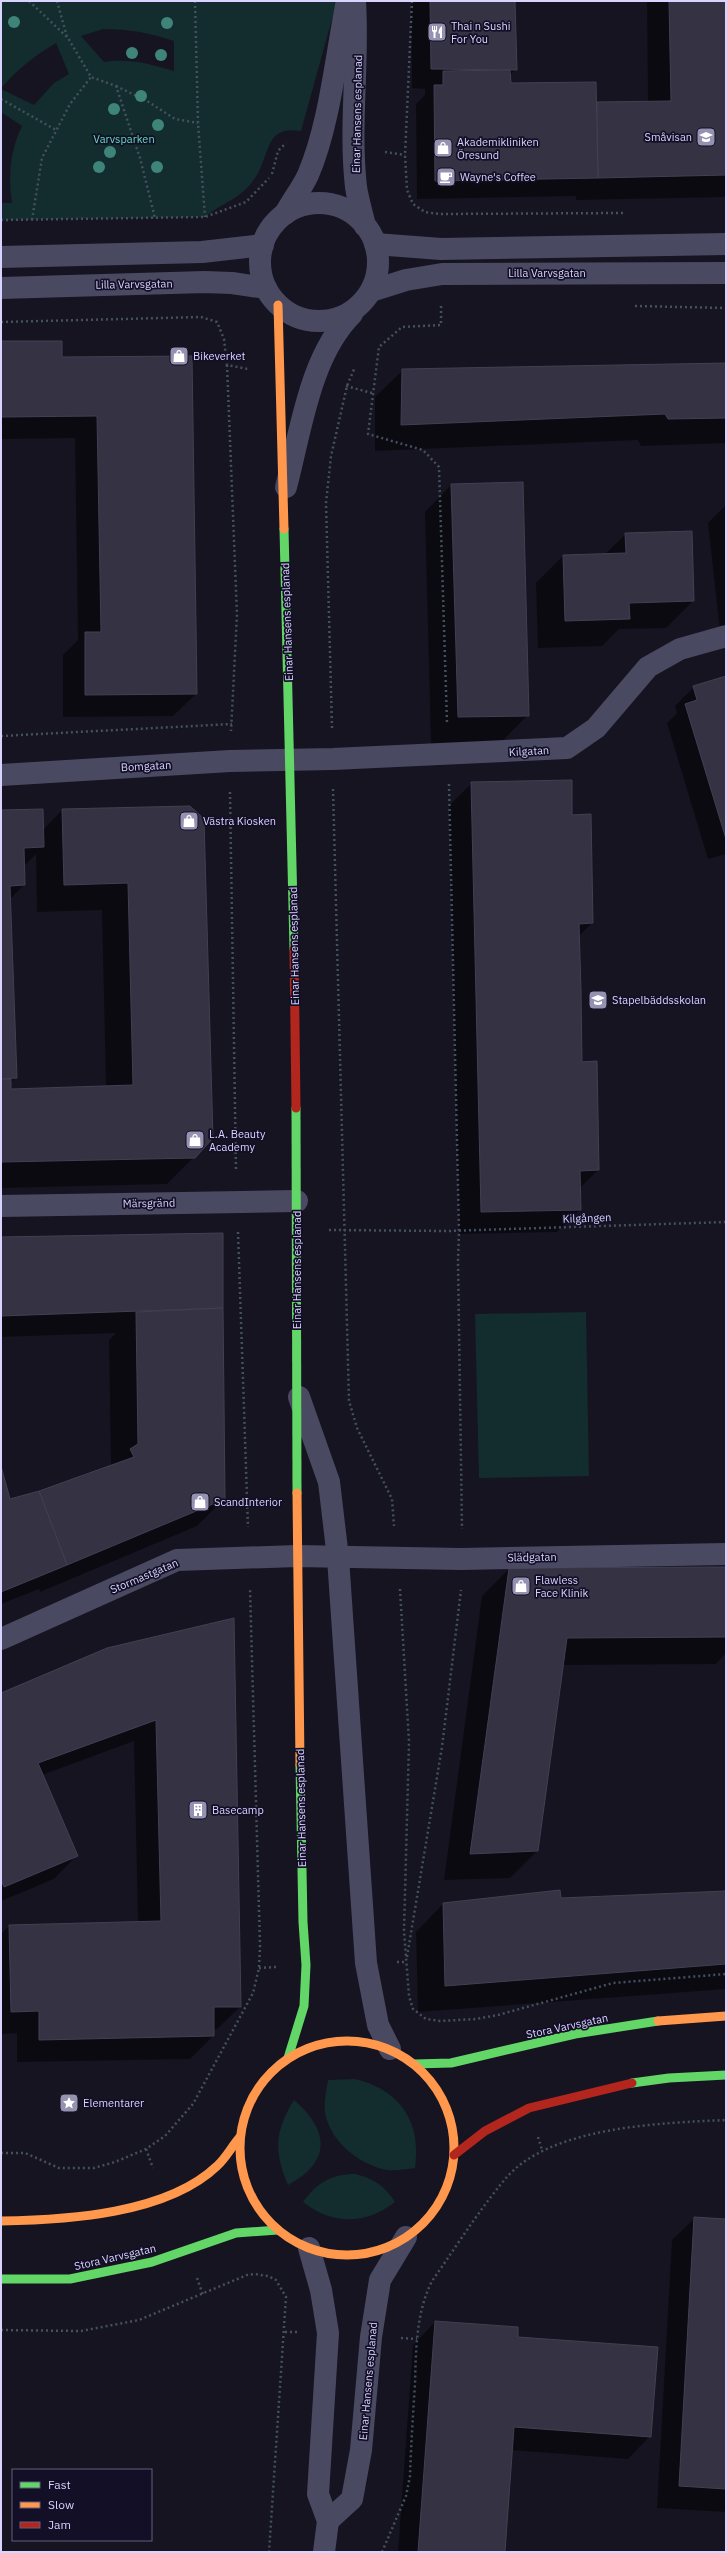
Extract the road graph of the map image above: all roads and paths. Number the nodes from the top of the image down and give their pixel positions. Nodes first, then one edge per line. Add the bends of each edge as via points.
1 (29, 1) edge
2 (57, 1) edge
3 (195, 1) edge
4 (347, 1) edge
5 (355, 1) edge
6 (412, 1) edge
7 (68, 38) junction
8 (92, 77) junction
9 (116, 86) junction
10 (1, 99) edge
11 (198, 123) junction
12 (56, 130) junction
13 (317, 143) junction
14 (355, 148) junction
15 (404, 155) junction
16 (631, 213) dead end
17 (285, 214) junction
18 (205, 217) junction
19 (155, 218) junction
20 (1, 220) edge
21 (32, 220) junction
22 (370, 235) junction
23 (726, 244) edge
24 (263, 245) junction
25 (1, 257) edge
26 (726, 273) edge
27 (1, 288) edge
28 (272, 297) junction
29 (365, 299) junction
30 (434, 306) dead end
31 (1, 322) edge
32 (356, 364) dead end
33 (226, 365) junction
34 (280, 375) junction
35 (314, 382) junction
36 (347, 386) junction
37 (372, 393) junction
38 (282, 499) junction
39 (726, 636) edge
40 (232, 724) junction
41 (1, 736) edge
42 (448, 755) junction
43 (291, 758) junction
44 (333, 759) junction
45 (230, 761) junction
46 (1, 774) edge
47 (297, 1201) junction
48 (238, 1202) junction
49 (1, 1206) edge
50 (726, 1222) edge
51 (246, 1229) dead end
52 (298, 1230) junction
53 (344, 1230) junction
54 (459, 1231) junction
55 (298, 1393) junction
56 (726, 1554) edge
57 (297, 1556) junction
58 (398, 1556) junction
59 (250, 1558) junction
60 (338, 1558) junction
61 (461, 1559) junction
62 (1, 1639) edge
63 (406, 1962) junction
64 (726, 1974) edge
65 (726, 2016) edge
66 (390, 2050) junction
67 (288, 2058) junction
68 (414, 2064) junction
69 (726, 2075) edge
70 (726, 2120) edge
71 (240, 2137) junction
72 (1, 2152) edge
73 (454, 2155) junction
74 (1, 2221) edge
75 (278, 2230) junction
76 (406, 2237) junction
77 (309, 2248) junction
78 (1, 2279) edge
79 (1, 2330) edge
80 (328, 2521) junction
81 (269, 2552) edge
82 (324, 2552) edge
83 (382, 2552) edge

1 - 7 path
2 - 7 path
3 - 11 path
4 - 13 street, Einar Hansens esplanad via 329,104
5 - 14 street, Einar Hansens esplanad via 358,40
6 - 15 path
7 - 8 path
8 - 9 path
8 - 12 path via 70,104
9 - 11 path via 147,101 175,119
9 - 19 path via 140,158
10 - 12 path
11 - 18 path
12 - 21 path via 42,158
13 - 17 street, Einar Hansens esplanad via 308,174
13 - 18 path via 292,137 278,150 271,176 246,202
14 - 15 path
14 - 22 street, Einar Hansens esplanad via 356,188
15 - 16 path via 407,190 413,204 425,212 482,215
17 - 22 street via 304,206 321,203 340,207 350,212
17 - 24 street via 272,226
18 - 19 path
19 - 21 path
20 - 21 path
22 - 23 street via 441,249
22 - 29 street via 378,264
24 - 25 street via 202,252
24 - 28 street via 260,268
26 - 29 street, Lilla Varvsgatan via 442,274 406,280
27 - 28 street, Lilla Varvsgatan via 205,282 232,283
28 - 29 street via 286,312 311,321 331,320
28 - 34 street, Einar Hansens esplanad
29 - 35 street, Einar Hansens esplanad via 338,327 326,346
30 - 37 path via 441,305 441,325 402,326 379,347
31 - 33 path via 201,317 217,322 224,339
32 - 36 path
33 - 34 path
33 - 40 path via 237,615
34 - 38 street, Einar Hansens esplanad
35 - 36 path
35 - 38 street, Einar Hansens esplanad
36 - 37 path
36 - 44 path via 331,456 326,502
37 - 42 path via 368,434 423,450 439,467
38 - 43 street, Einar Hansens esplanad
39 - 42 street, Kilgatan via 680,648 648,667 596,728 567,748
40 - 41 path
40 - 45 path
42 - 44 street, Kilgatan
42 - 54 path
43 - 44 street, Kilgatan
43 - 45 street, Bomgatan
43 - 47 street, Einar Hansens esplanad
44 - 53 path
45 - 46 street, Bomgatan
45 - 48 path
47 - 48 street, Märsgränd
47 - 52 street, Einar Hansens esplanad
48 - 49 street, Märsgränd
50 - 54 path, Kilgången
51 - 59 path via 238,1229
52 - 53 path, Kilgången
52 - 55 street, Einar Hansens esplanad
53 - 54 path, Kilgången
53 - 58 path via 349,1401 357,1428 392,1499
54 - 61 path
55 - 57 street, Einar Hansens esplanad
55 - 60 street, Einar Hansens esplanad via 329,1482
56 - 61 street, Slädgatan
57 - 59 street, Stormastgatan
57 - 60 street
57 - 67 street, Einar Hansens esplanad via 303,1922 306,1964 304,2006
58 - 60 street, Slädgatan
58 - 61 street, Slädgatan
58 - 63 path via 409,1742 404,1931
59 - 62 street, Stormastgatan via 177,1560
59 - 72 path via 260,1946 259,1968 253,1992 193,2104 165,2136 146,2149 94,2168 59,2168 24,2153
60 - 66 street, Einar Hansens esplanad via 366,1963 378,2025
61 - 63 path via 461,1591 442,1747
63 - 64 path via 409,1996 413,2009 426,2019 440,2021 498,2015 613,1983
65 - 68 street, Stora Varvsgatan via 665,2020 582,2033 451,2064
66 - 67 street via 364,2042 338,2041 312,2046
66 - 68 street
67 - 71 street via 269,2073 255,2092 245,2114
68 - 73 street via 432,2082 445,2104 452,2129
69 - 73 street via 669,2078 626,2084 536,2106 485,2131
70 - 83 path via 670,2123 560,2143 542,2150 506,2178 432,2281 424,2299 417,2339 410,2476 406,2496
71 - 74 street via 217,2166 194,2182 164,2195 118,2211 26,2221
71 - 75 street via 242,2172 255,2204
73 - 76 street via 450,2179 440,2201 425,2221
75 - 77 street
75 - 78 street, Stora Varvsgatan via 236,2233 152,2262 70,2279
76 - 77 street via 384,2248 359,2254 334,2254
76 - 80 street, Einar Hansens esplanad via 380,2280 371,2337 361,2450 352,2499
77 - 80 street via 321,2290 328,2333 318,2494
79 - 81 path via 81,2331 139,2320 247,2275 268,2276 276,2280 286,2297
80 - 82 street

